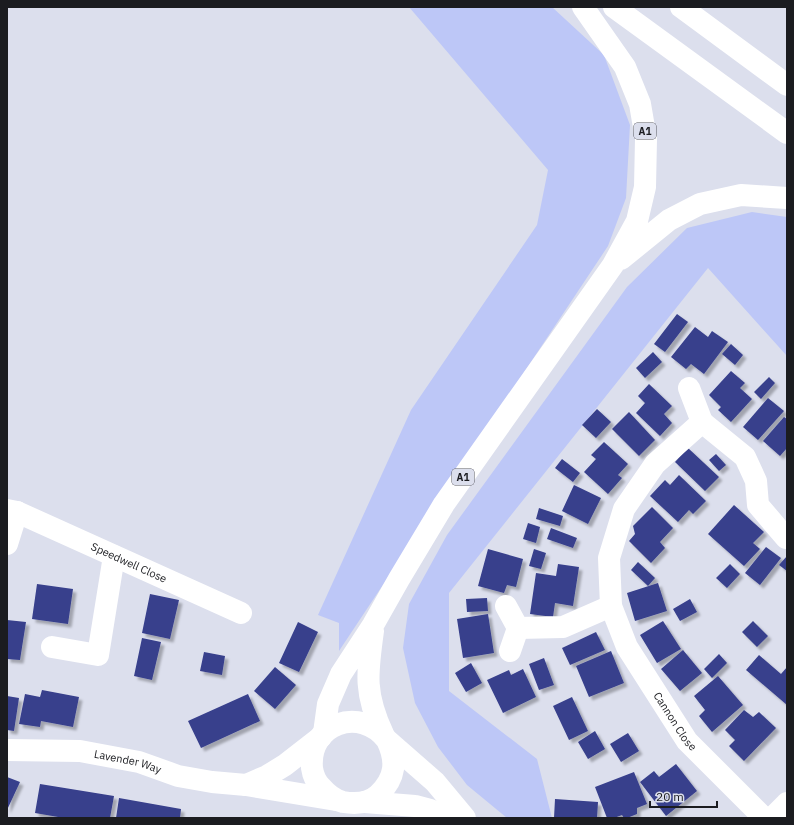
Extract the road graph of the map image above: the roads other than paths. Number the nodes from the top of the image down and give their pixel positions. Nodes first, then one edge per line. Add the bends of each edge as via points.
1 (583, 7) edge
2 (614, 7) edge
3 (681, 7) edge
4 (787, 85) edge
5 (787, 132) edge
6 (787, 198) edge
7 (613, 265) junction
8 (689, 388) dead end
9 (702, 422) junction
10 (12, 511) edge
11 (786, 538) edge
12 (7, 544) edge
13 (114, 556) junction
14 (506, 606) dead end
15 (611, 606) junction
16 (241, 613) dead end
17 (374, 625) junction
18 (518, 628) junction
19 (52, 647) dead end
20 (510, 651) dead end
21 (323, 734) junction
22 (385, 737) junction
23 (7, 750) edge
24 (246, 784) junction
25 (339, 801) junction
26 (364, 802) junction
27 (787, 803) edge
28 (448, 818) edge
29 (465, 818) edge
30 (764, 818) edge
31 (772, 818) edge

1 - 7 main road, A1 via 625,67 640,104 646,139 645,187 637,221
2 - 5 main road
3 - 4 main road
6 - 7 main road, A1 via 741,195 700,204 669,220
7 - 17 main road, A1 via 444,504
8 - 9 main road
9 - 11 main road via 745,457 756,481 758,505
9 - 15 main road, Cannon Close via 655,464 624,509 609,558
10 - 12 main road
10 - 13 main road, Speedwell Close
13 - 16 main road, Speedwell Close
13 - 19 main road via 98,655
14 - 18 main road
15 - 18 main road via 563,627
15 - 30 main road, Cannon Close via 626,647 687,741
17 - 21 main road, A1 via 341,674 328,704
17 - 22 main road, A1 via 368,687 376,719
18 - 20 main road
21 - 22 main road via 335,725 360,722 373,726
21 - 24 main road, Lavender Way via 285,765 267,776
21 - 25 main road via 313,754 313,773 318,785 327,795
22 - 26 main road via 392,751 392,776 385,788
22 - 29 main road via 435,782
23 - 24 main road, Lavender Way via 80,751 139,762 178,776
24 - 25 main road, Lavender Way
25 - 26 main road
26 - 28 main road via 415,806
27 - 31 main road

